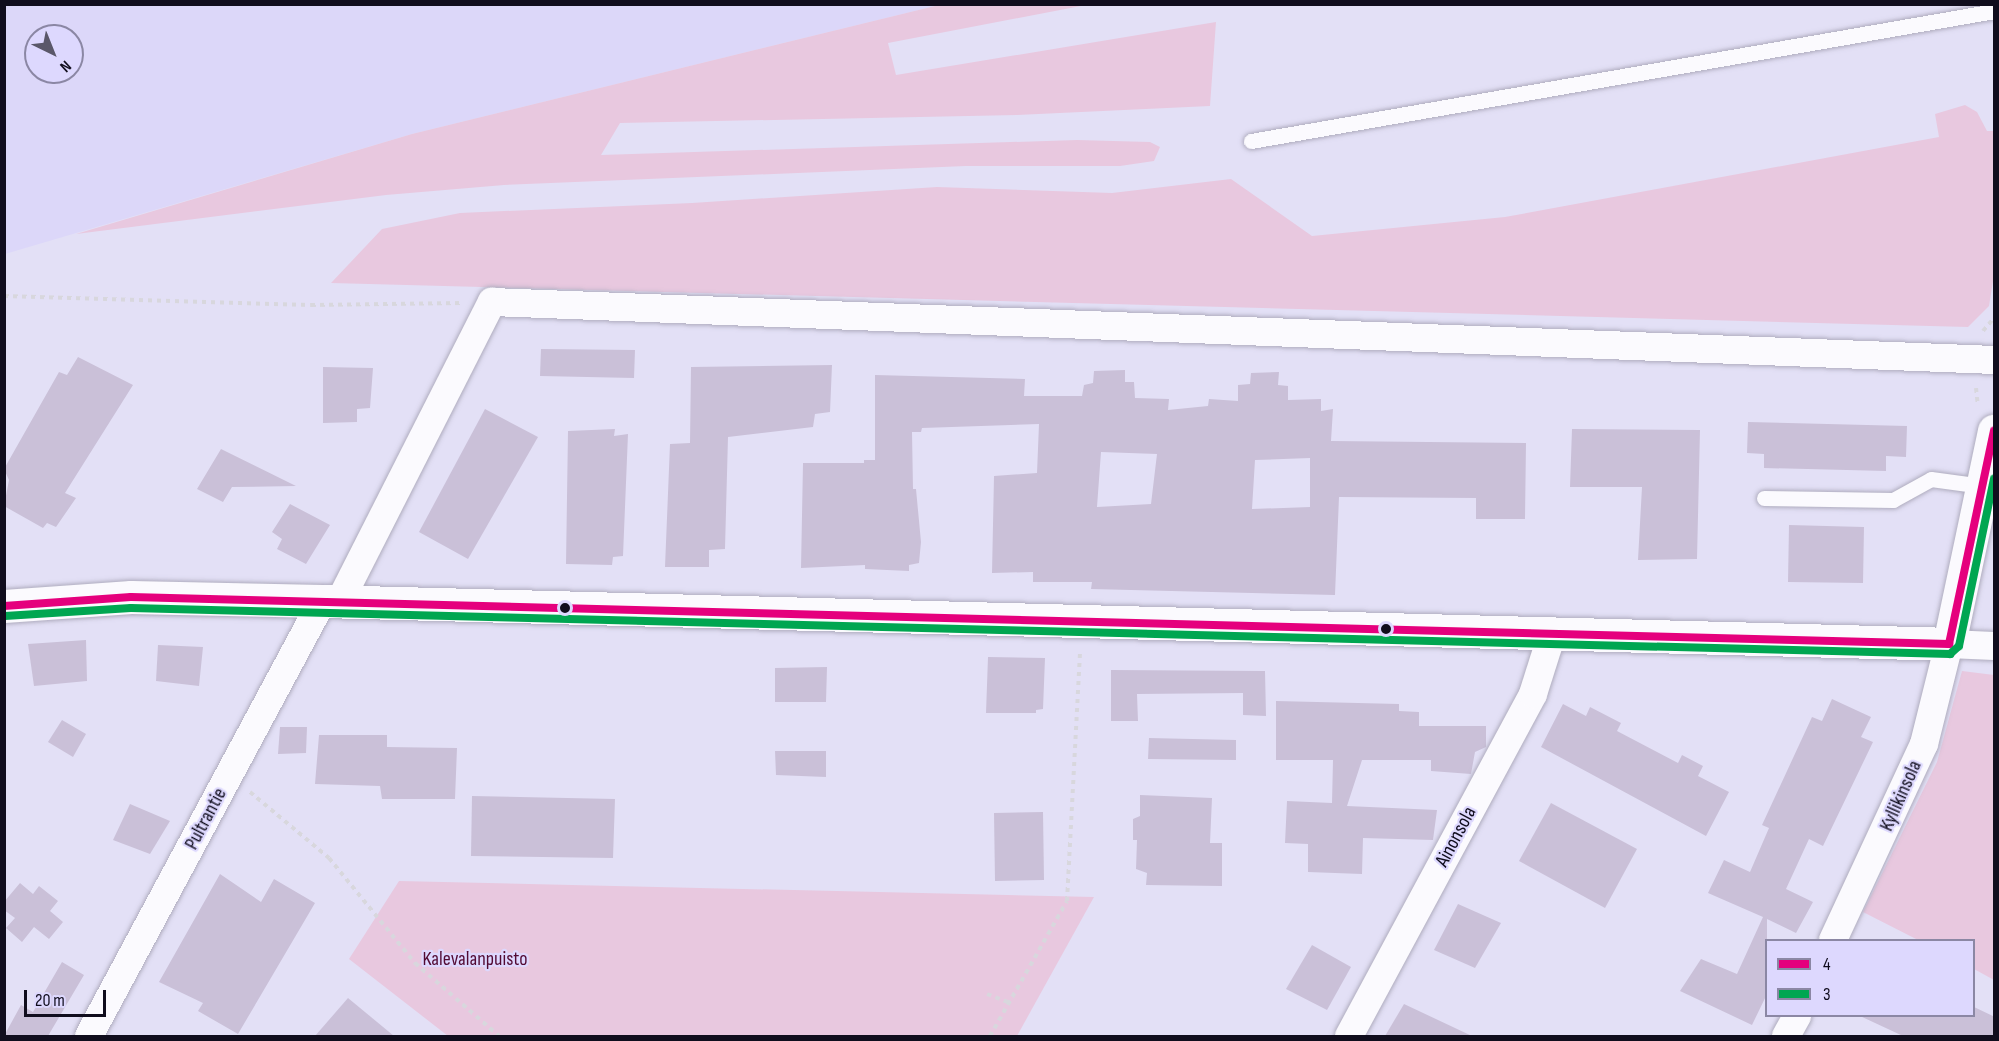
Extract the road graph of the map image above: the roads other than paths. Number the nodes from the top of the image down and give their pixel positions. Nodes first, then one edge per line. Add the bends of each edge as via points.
1 (1995, 11) edge
2 (1251, 141) dead end
3 (1995, 360) edge
4 (1995, 431) edge
5 (1983, 486) junction
6 (1764, 498) dead end
7 (331, 602) junction
8 (4, 606) edge
9 (1552, 634) junction
10 (1948, 644) junction
11 (1995, 646) edge
12 (1833, 939) edge
13 (1796, 1017) edge
14 (89, 1036) edge
15 (1349, 1036) edge
16 (1786, 1036) edge

1 - 2 lane
3 - 7 street, Pultrantie via 492,302
4 - 5 street
5 - 6 lane via 1931,479 1893,500
5 - 10 street
7 - 8 street via 131,597
7 - 9 street
7 - 14 street, Pultrantie via 229,775
9 - 10 street
9 - 15 street, Ainonsola via 1533,694
10 - 11 street
10 - 12 street, Kyllikinsola via 1924,744 1908,786
13 - 16 street

